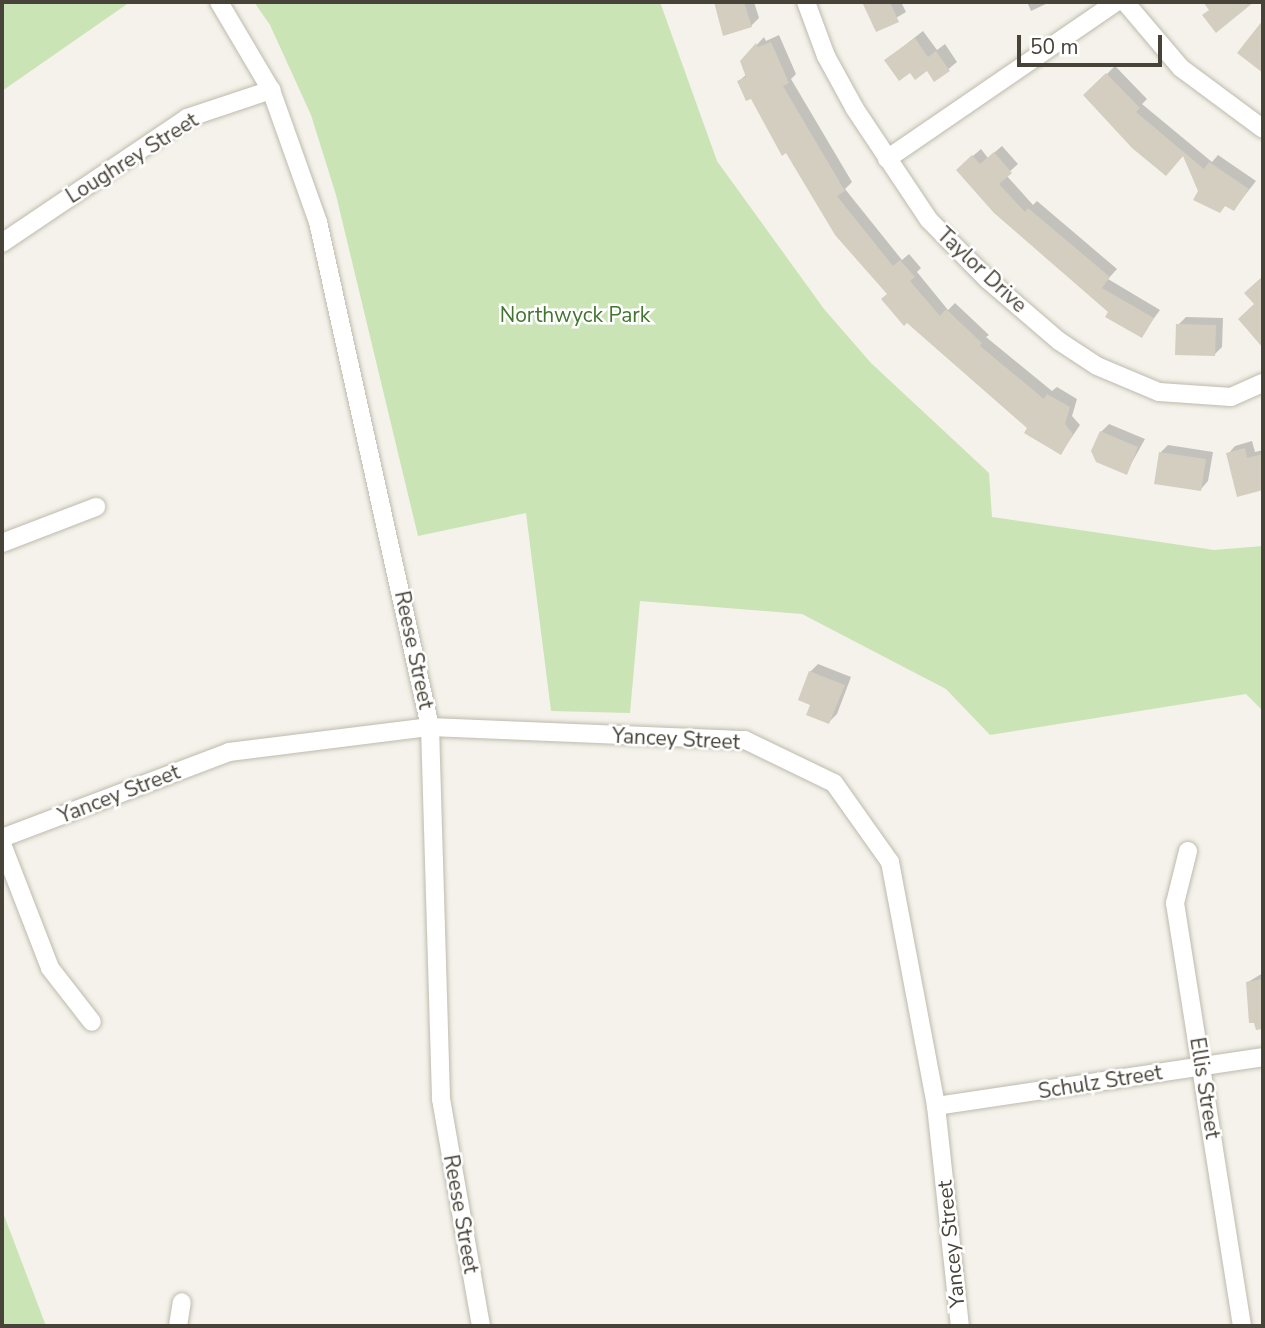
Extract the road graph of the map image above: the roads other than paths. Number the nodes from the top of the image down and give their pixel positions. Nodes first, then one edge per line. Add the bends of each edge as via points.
1 (219, 2) edge
2 (806, 2) edge
3 (1116, 2) edge
4 (1125, 2) edge
5 (271, 90) junction
6 (1263, 129) edge
7 (887, 159) junction
8 (2, 243) edge
9 (1263, 383) edge
10 (96, 507) dead end
11 (2, 544) edge
12 (430, 727) junction
13 (2, 838) edge
14 (2, 844) edge
15 (1188, 851) dead end
16 (92, 1022) dead end
17 (1263, 1058) edge
18 (1202, 1066) junction
19 (936, 1106) junction
20 (182, 1302) dead end
21 (178, 1326) edge
22 (481, 1326) edge
23 (960, 1326) edge
24 (1242, 1326) edge

1 - 5 street, Reese Street
2 - 7 street, Taylor Drive via 826,56
3 - 7 street
4 - 6 street via 1181,68
5 - 8 street, Loughrey Street via 187,118
5 - 12 street, Reese Street via 318,222
7 - 9 street, Taylor Drive via 929,220 988,280 1097,366 1159,392 1184,396 1231,397
10 - 11 street
12 - 13 street, Yancey Street via 229,752
12 - 19 street, Yancey Street via 745,740 834,783 890,862
12 - 22 street, Reese Street via 441,1099
14 - 16 street via 50,968
15 - 18 street, Ellis Street via 1175,903
17 - 18 street, Schulz Street
18 - 19 street, Schulz Street
18 - 24 street, Ellis Street
19 - 23 street, Yancey Street
20 - 21 street

